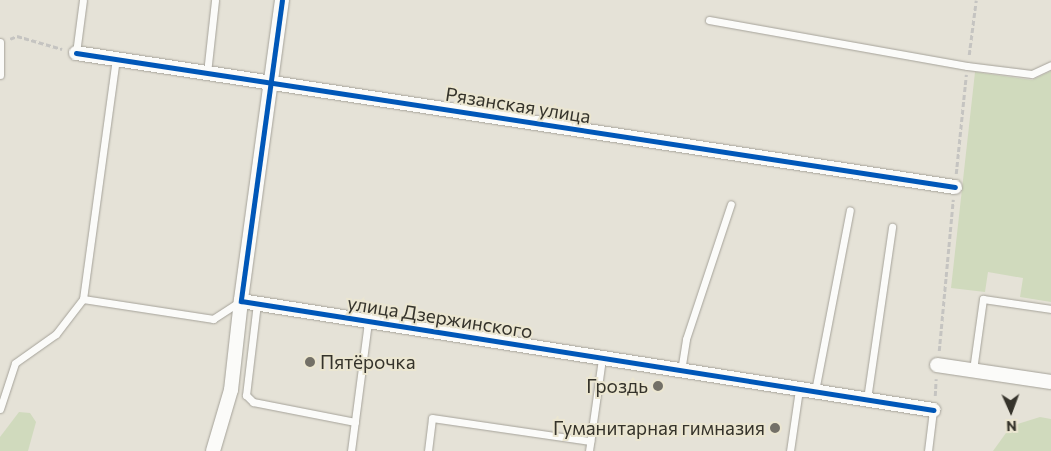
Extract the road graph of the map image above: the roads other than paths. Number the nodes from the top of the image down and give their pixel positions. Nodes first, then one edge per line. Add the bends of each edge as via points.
1 (83, 0) edge
2 (215, 0) edge
3 (282, 0) edge
4 (709, 20) dead end
5 (0, 43) edge
6 (76, 53) joint
7 (116, 60) junction
8 (1051, 65) edge
9 (206, 73) junction
10 (0, 76) edge
11 (271, 83) junction
12 (955, 187) road end
13 (731, 204) dead end
14 (850, 210) dead end
15 (892, 227) dead end
16 (83, 299) junction
17 (241, 301) junction
18 (257, 303) junction
19 (1051, 309) edge
20 (368, 320) junction
21 (602, 358) junction
22 (937, 365) road end
23 (972, 370) junction
24 (681, 371) junction
25 (1051, 382) edge
26 (799, 389) junction
27 (815, 391) junction
28 (867, 399) junction
29 (0, 409) edge
30 (933, 410) joint
31 (355, 422) junction
32 (590, 441) junction
33 (214, 451) edge
34 (351, 451) edge
35 (428, 451) edge
36 (589, 451) edge
37 (790, 451) edge
38 (928, 451) edge

1 - 6 lane
2 - 9 lane
3 - 11 street
4 - 8 lane via 967,66 1032,74
5 - 10 lane
6 - 7 street, Рязанская улица
7 - 9 street, Рязанская улица
7 - 16 lane
9 - 11 street, Рязанская улица
11 - 12 street, Рязанская улица
11 - 17 street
13 - 24 lane via 686,339
14 - 27 lane
15 - 28 lane
16 - 17 lane via 213,319
16 - 29 lane via 56,334 15,363
17 - 18 street, улица Дзержинского
17 - 33 street via 231,390
18 - 20 street, улица Дзержинского
18 - 31 lane via 246,395 253,402
19 - 23 lane via 983,299
20 - 21 street, улица Дзержинского
20 - 31 lane
21 - 24 street, улица Дзержинского
21 - 32 lane
22 - 23 street
23 - 25 street
24 - 26 street, улица Дзержинского
26 - 27 street, улица Дзержинского
26 - 37 lane
27 - 28 street, улица Дзержинского
28 - 30 street, улица Дзержинского
30 - 38 lane
31 - 34 lane
32 - 35 lane via 432,418
32 - 36 lane

